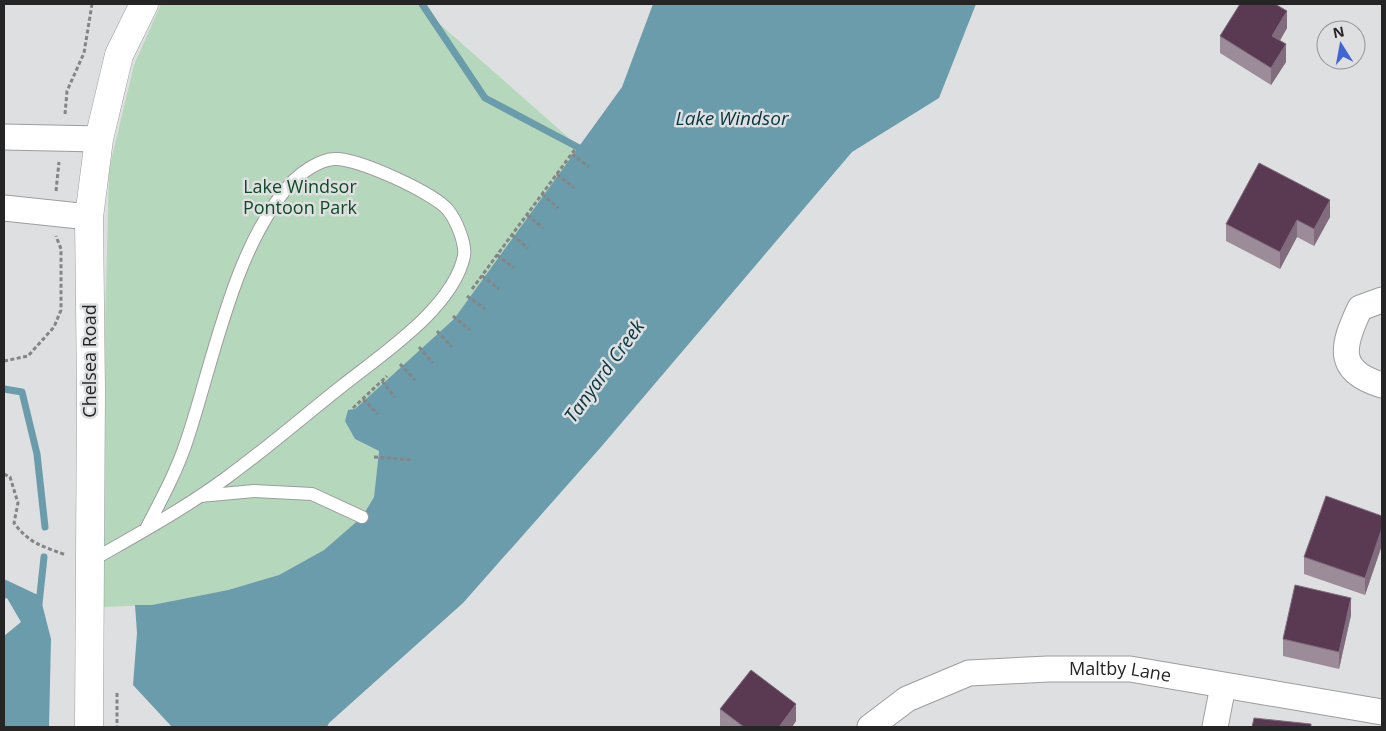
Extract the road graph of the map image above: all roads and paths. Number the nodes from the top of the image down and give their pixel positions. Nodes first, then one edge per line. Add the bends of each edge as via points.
1 (92, 4) edge
2 (144, 4) edge
3 (65, 116) dead end
4 (4, 137) edge
5 (99, 139) junction
6 (572, 154) dead end
7 (59, 160) dead end
8 (589, 167) dead end
9 (557, 174) dead end
10 (574, 188) dead end
11 (542, 194) dead end
12 (55, 195) dead end
13 (4, 208) edge
14 (558, 208) dead end
15 (527, 215) dead end
16 (89, 217) junction
17 (52, 228) dead end
18 (543, 228) dead end
19 (512, 235) dead end
20 (528, 248) dead end
21 (497, 255) dead end
22 (514, 268) dead end
23 (482, 276) dead end
24 (499, 289) dead end
25 (467, 296) dead end
26 (1382, 300) edge
27 (485, 309) dead end
28 (453, 316) dead end
29 (437, 330) dead end
30 (470, 330) dead end
31 (419, 347) dead end
32 (452, 347) dead end
33 (4, 361) edge
34 (433, 363) dead end
35 (400, 364) dead end
36 (415, 380) dead end
37 (382, 381) dead end
38 (1382, 386) edge
39 (395, 397) dead end
40 (363, 399) dead end
41 (378, 414) dead end
42 (374, 457) dead end
43 (413, 460) dead end
44 (4, 474) edge
45 (197, 497) junction
46 (362, 517) dead end
47 (146, 529) junction
48 (80, 559) junction
49 (1223, 686) junction
50 (1382, 712) edge
51 (89, 727) edge
52 (870, 727) edge
53 (1215, 727) edge

1 - 3 path via 84,53 67,91
2 - 5 street, Chelsea Road via 119,55
4 - 5 street
5 - 16 street, Chelsea Road
6 - 8 path
7 - 12 path
9 - 10 path
11 - 14 path
13 - 16 street
15 - 18 path
16 - 48 street, Chelsea Road
17 - 33 path via 61,249 61,310 54,327 28,356
19 - 20 path
21 - 22 path
23 - 24 path
25 - 27 path
26 - 38 street via 1360,308 1349,332 1345,353 1353,369 1366,380
28 - 30 path
29 - 32 path
31 - 34 path
35 - 36 path
37 - 39 path
40 - 41 path
42 - 43 path
44 - 48 path via 10,477 16,494 18,503 14,523 23,534 38,546
45 - 46 lane via 254,491 312,494
45 - 47 lane
45 - 47 lane via 226,478 420,324 452,285 465,254 459,230 447,209 422,191 357,162 334,158 313,166 294,180 278,198 240,270 187,442
47 - 48 lane
48 - 51 street, Chelsea Road
49 - 50 street, Maltby Lane
49 - 52 street, Maltby Lane via 1130,669 969,673 907,699
49 - 53 street

